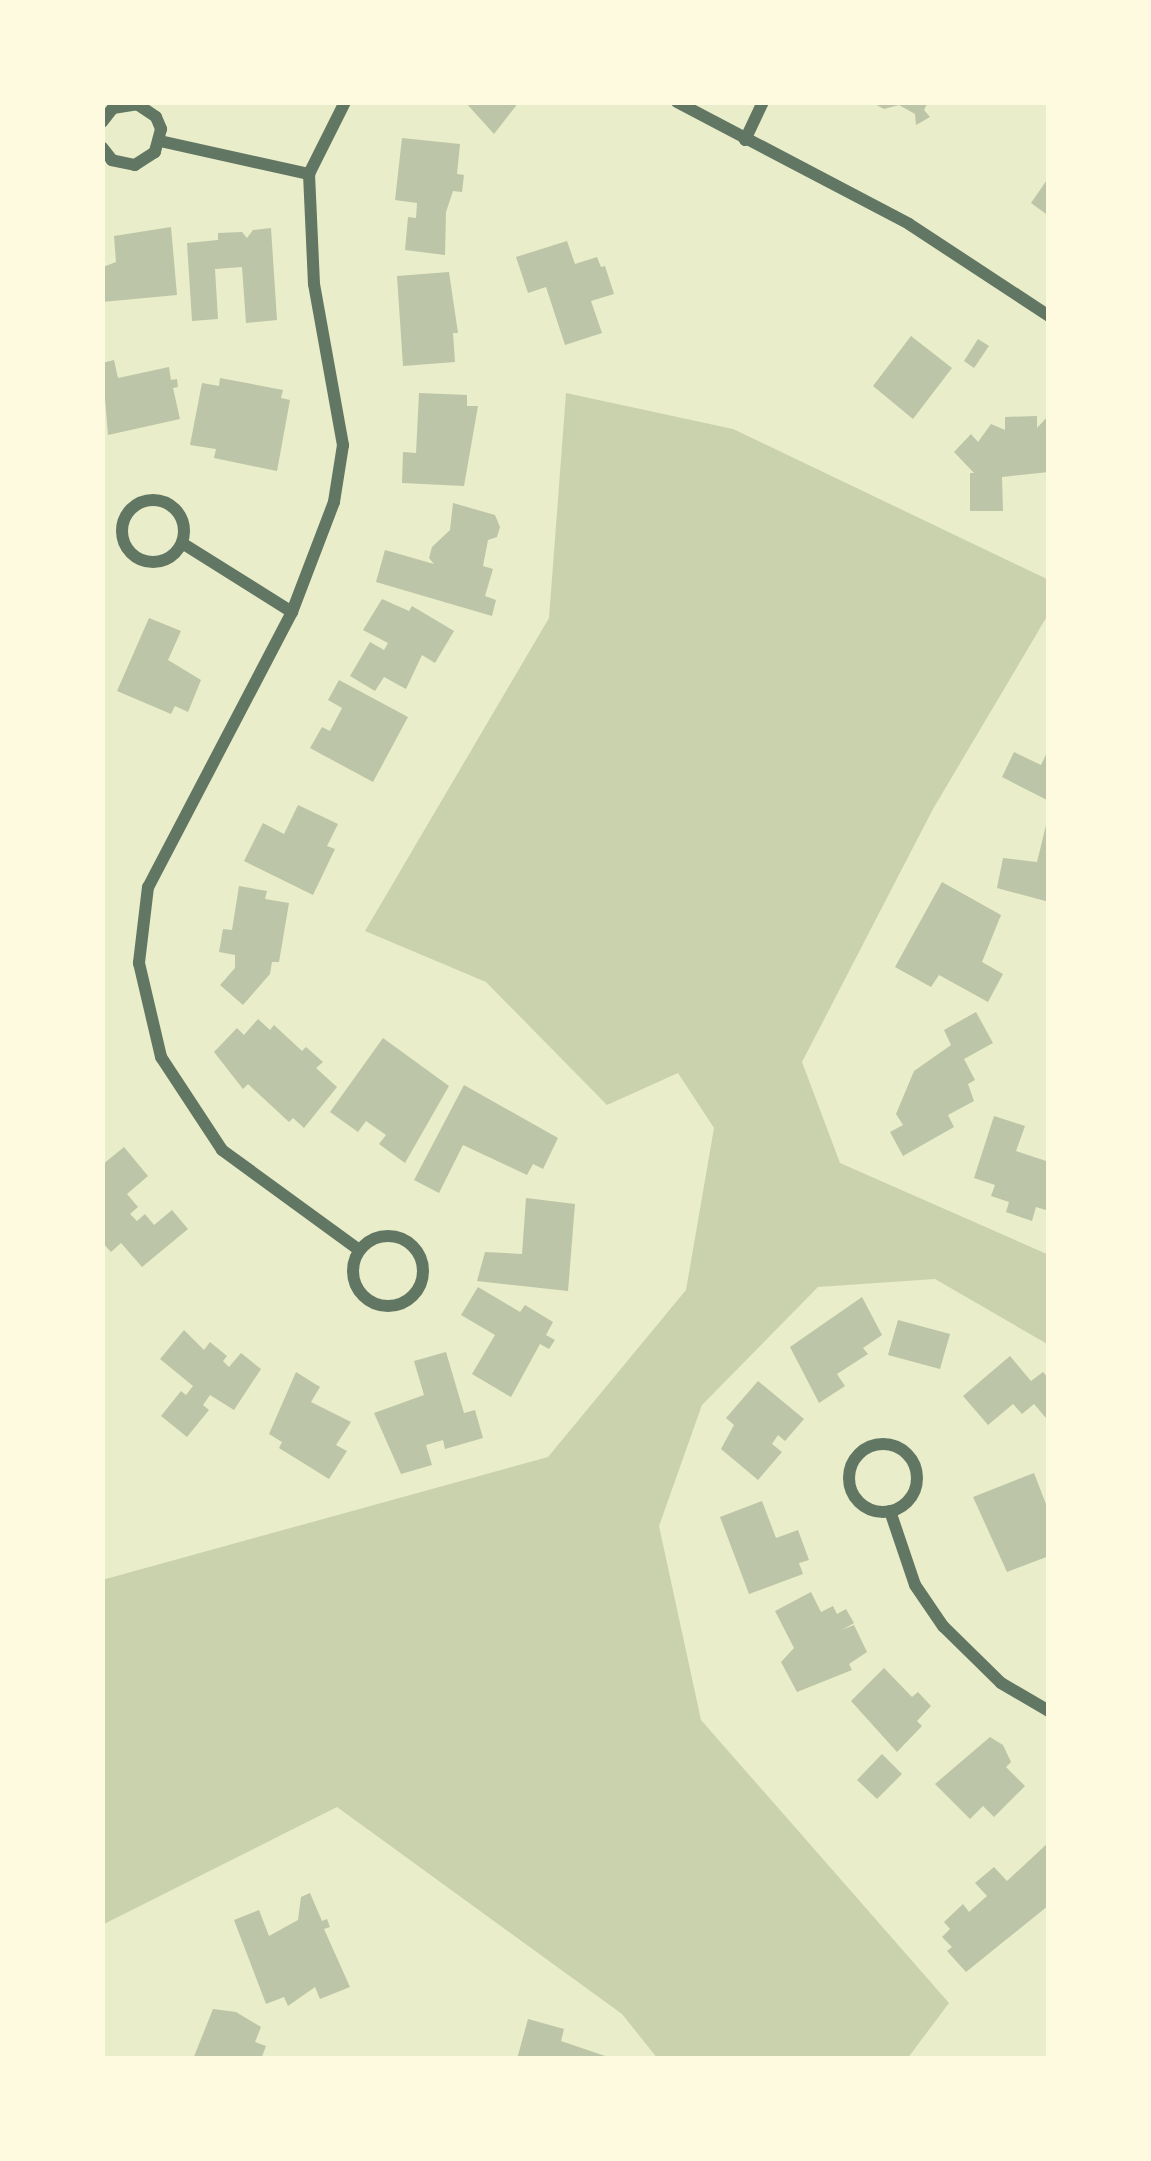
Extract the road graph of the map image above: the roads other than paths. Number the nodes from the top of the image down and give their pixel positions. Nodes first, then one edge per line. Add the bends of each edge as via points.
1 (345, 102) edge
2 (677, 102) edge
3 (763, 102) edge
4 (102, 122) edge
5 (745, 140) junction
6 (160, 141) junction
7 (102, 147) edge
8 (309, 175) junction
9 (1049, 316) edge
10 (182, 543) junction
11 (292, 613) junction
12 (359, 1250) junction
13 (890, 1511) junction
14 (1049, 1711) edge

1 - 8 street
2 - 5 street
3 - 5 street
4 - 6 street via 113,108 137,104 157,117
5 - 9 street via 909,224
6 - 7 street via 135,165 112,160
6 - 8 street
8 - 11 street via 314,284 343,445 334,502
10 - 10 street via 182,519 165,502 141,502 124,519 124,543 141,560 165,560
10 - 11 street
11 - 12 street via 148,887 139,963 161,1057 222,1150
12 - 12 street via 353,1277 367,1300 393,1306 417,1292 423,1265 409,1242 382,1236
13 - 13 street via 911,1496 916,1471 902,1449 876,1444 855,1459 849,1485 864,1506
13 - 14 street via 915,1585 943,1626 1001,1683

